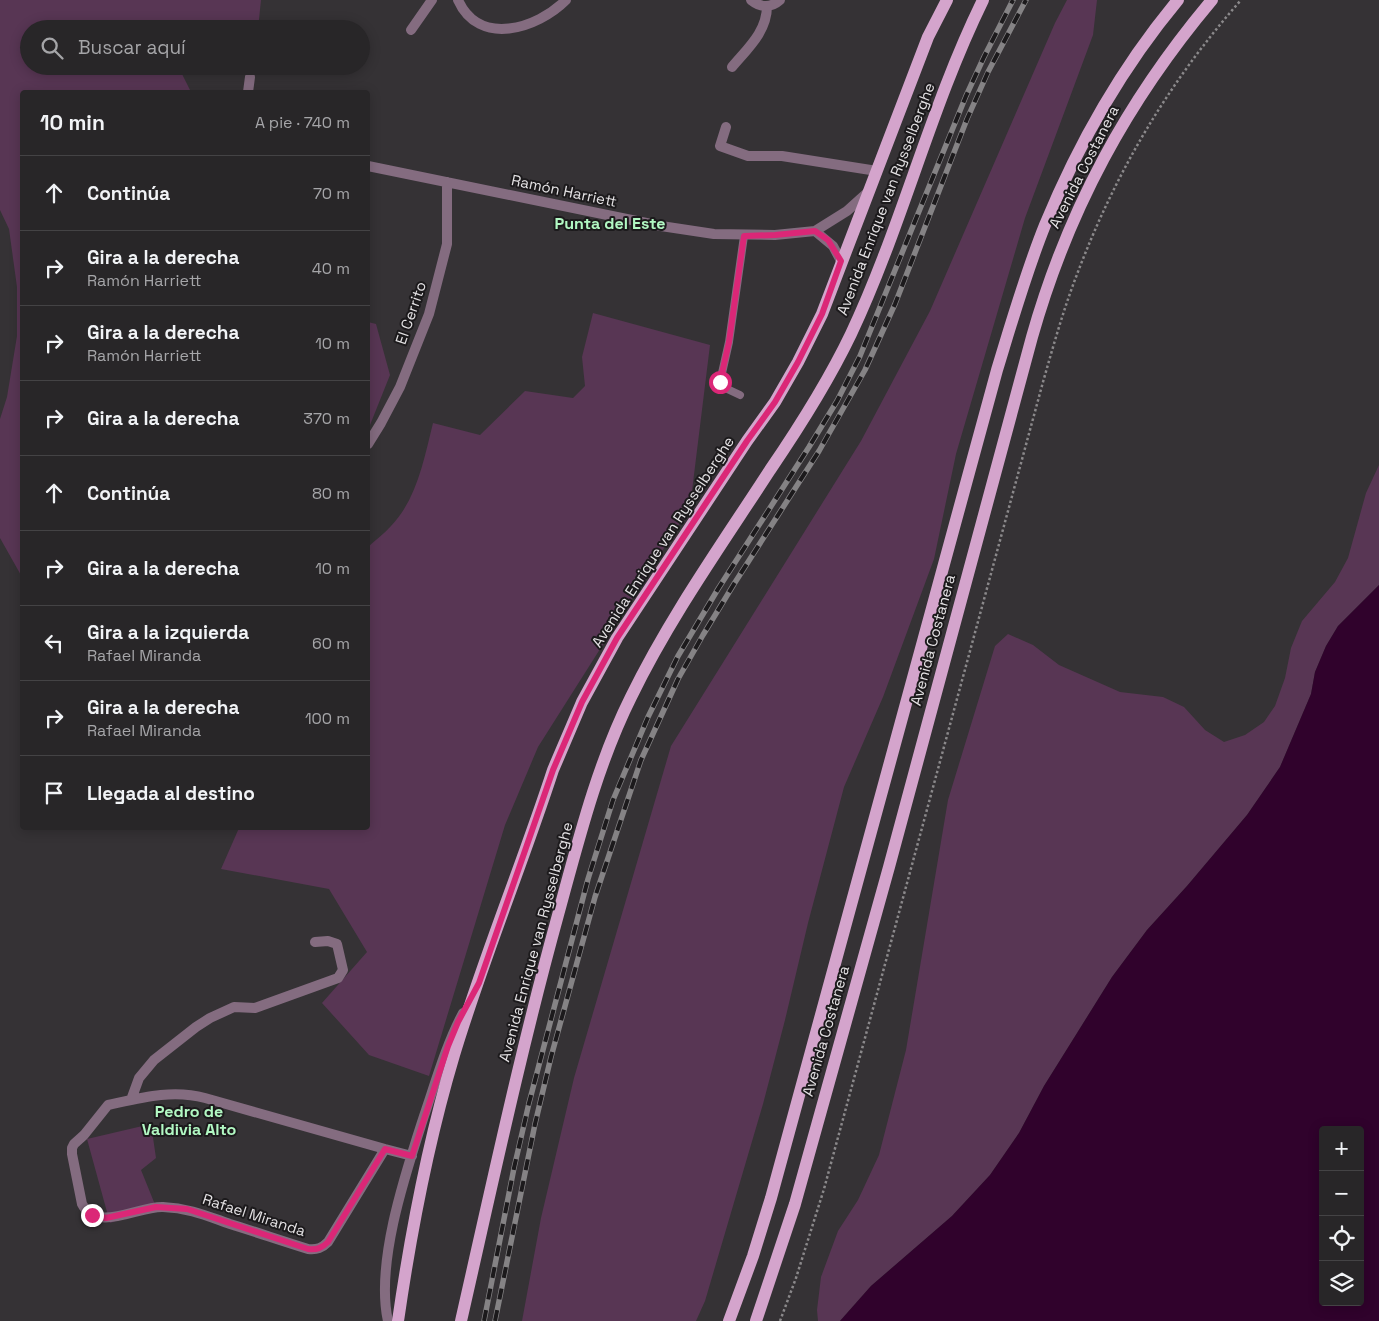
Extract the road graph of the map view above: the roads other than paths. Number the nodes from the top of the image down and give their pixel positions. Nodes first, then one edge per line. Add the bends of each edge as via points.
1 (432, 0) edge
2 (458, 0) edge
3 (566, 0) edge
4 (751, 0) edge
5 (780, 0) edge
6 (947, 0) edge
7 (983, 0) edge
8 (1178, 0) edge
9 (1212, 0) edge
10 (767, 6) junction
11 (411, 30) dead end
12 (732, 68) dead end
13 (250, 77) dead end
14 (248, 90) edge
15 (726, 127) dead end
16 (370, 166) edge
17 (877, 171) junction
18 (447, 182) junction
19 (869, 191) junction
20 (815, 231) junction
21 (744, 236) junction
22 (841, 261) junction
23 (740, 395) dead end
24 (370, 441) edge
25 (315, 942) dead end
26 (479, 983) junction
27 (131, 1100) junction
28 (385, 1149) junction
29 (412, 1156) junction
30 (388, 1321) edge
31 (398, 1321) edge
32 (462, 1321) edge
33 (729, 1321) edge
34 (756, 1321) edge

1 - 11 street
2 - 3 street via 476,23 496,29 532,22
4 - 10 street
5 - 10 street
6 - 17 main road, Avenida Enrique van Rysselberghe via 928,37
7 - 32 main road, Avenida Enrique van Rysselberghe via 956,61 850,337 809,412 678,611 630,698 608,750 546,960
8 - 33 main road, Avenida Costanera via 1130,66 1086,140 1056,200 1028,272 985,414 773,1189
9 - 34 main road, Avenida Costanera via 1164,61 1123,125 1081,203 1052,273 795,1204
10 - 12 street via 763,28
13 - 14 street
15 - 17 street via 720,146 748,156 782,156
16 - 18 street, Ramón Harriett
17 - 19 main road, Avenida Enrique van Rysselberghe
18 - 21 street, Ramón Harriett via 688,231
18 - 24 street, El Cerrito via 448,244 428,314 400,387
19 - 20 street, Ramón Harriett via 847,211
19 - 22 main road, Avenida Enrique van Rysselberghe
20 - 21 street, Ramón Harriett
20 - 22 street via 828,240
21 - 23 lane via 720,382 723,388
22 - 26 main road, Avenida Enrique van Rysselberghe via 822,314 780,394 628,622 582,702 553,770
25 - 27 street via 337,944 343,970 338,978 255,1008 234,1007 210,1018 154,1060 139,1078
26 - 29 street via 448,1046
26 - 31 main road, Avenida Enrique van Rysselberghe via 455,1053 425,1166
27 - 28 street, Rafael Miranda via 167,1093 193,1095
27 - 28 street, Rafael Miranda via 108,1105 74,1144 72,1154 80,1197 86,1211 92,1215 106,1218 156,1207 187,1209 315,1250 328,1242
28 - 29 street, Rafael Miranda
29 - 30 street via 386,1269 384,1295

